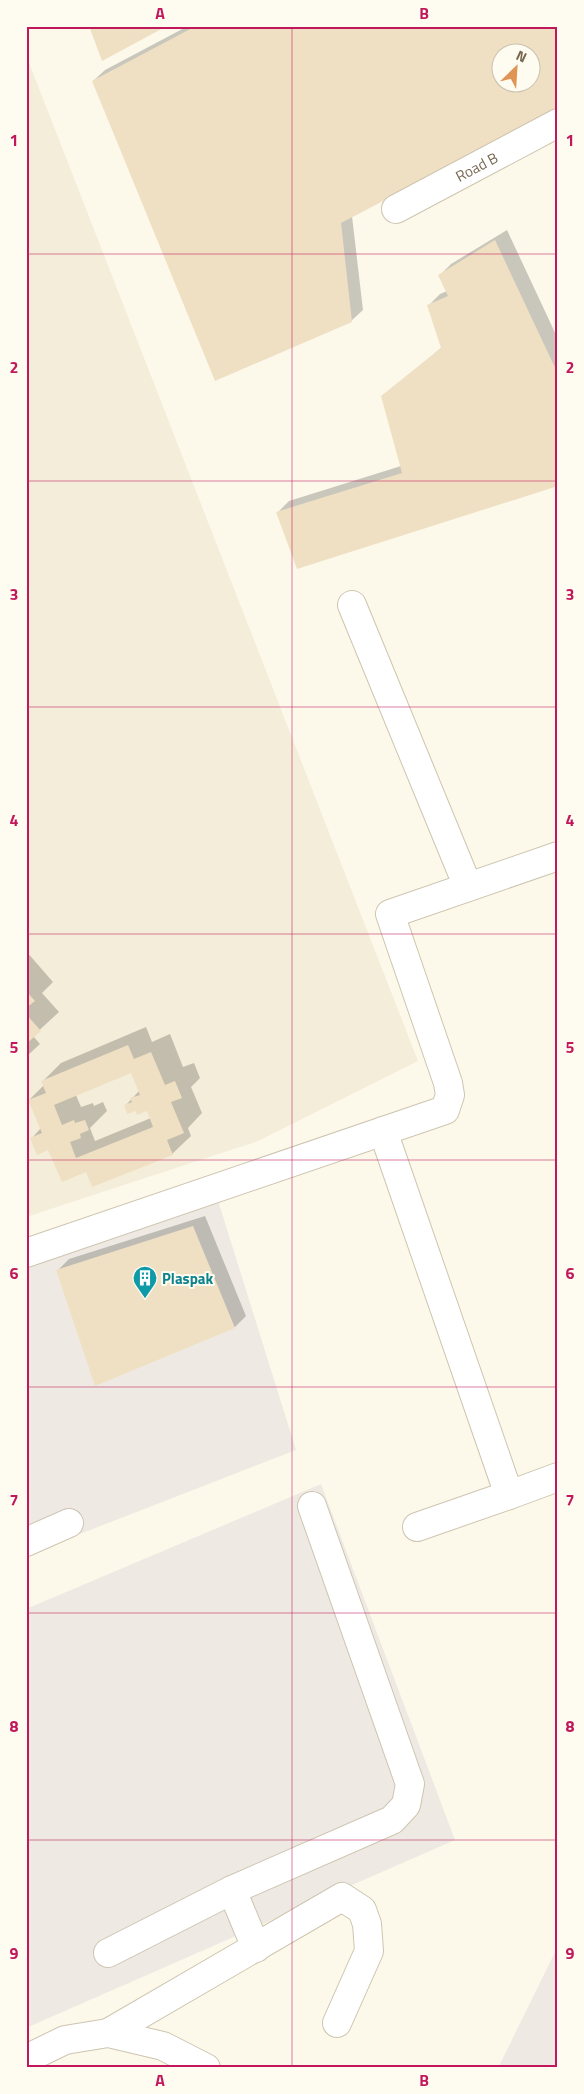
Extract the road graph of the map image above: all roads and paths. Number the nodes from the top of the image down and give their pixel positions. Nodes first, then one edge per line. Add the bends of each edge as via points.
1 (558, 123) edge
2 (396, 209) dead end
3 (352, 605) dead end
4 (558, 856) edge
5 (468, 886) junction
6 (383, 1131) junction
7 (26, 1252) edge
8 (558, 1477) edge
9 (509, 1495) junction
10 (312, 1506) dead end
11 (69, 1523) dead end
12 (417, 1527) dead end
13 (26, 1542) edge
14 (232, 1890) junction
15 (256, 1948) junction
16 (108, 1953) dead end
17 (337, 2023) dead end
18 (108, 2033) junction
19 (26, 2059) edge
20 (206, 2068) edge

1 - 2 lane, Road B
3 - 5 lane
4 - 5 lane
5 - 6 lane via 390,914 450,1095 445,1110
6 - 7 lane
6 - 9 lane
8 - 9 lane
9 - 12 lane
10 - 14 lane via 410,1784 406,1805 392,1820
11 - 13 lane
14 - 15 lane
14 - 16 lane
15 - 17 lane via 342,1897 362,1910 368,1924 369,1951
15 - 18 lane
18 - 19 lane via 65,2040
18 - 20 lane via 163,2046

